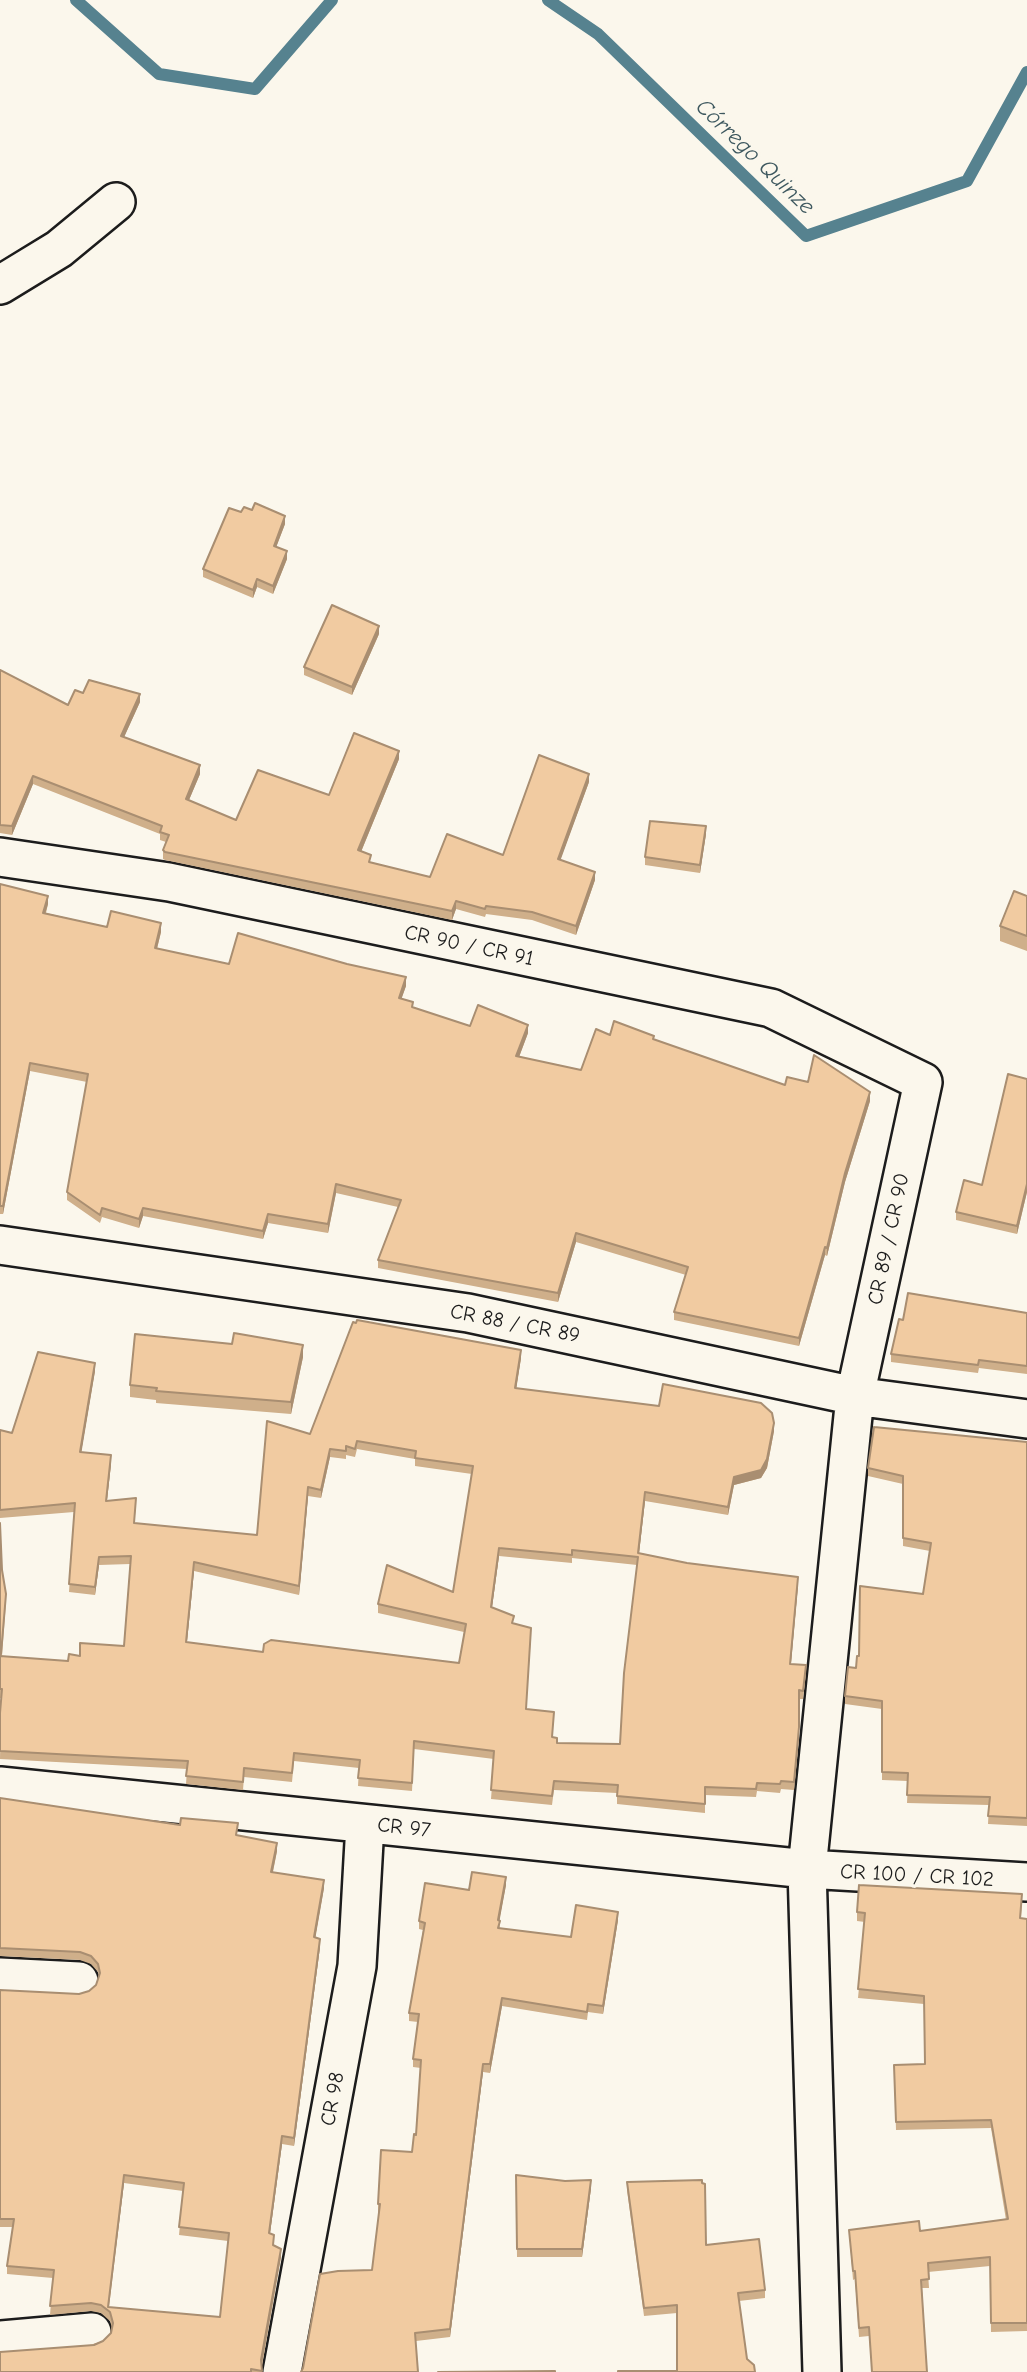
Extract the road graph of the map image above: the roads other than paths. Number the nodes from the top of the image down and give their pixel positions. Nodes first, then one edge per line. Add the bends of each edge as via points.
1 (116, 202) dead end
2 (0, 285) edge
3 (0, 857) edge
4 (923, 1082) joint
5 (0, 1245) edge
6 (855, 1396) junction
7 (1027, 1419) edge
8 (0, 1786) edge
9 (365, 1824) junction
10 (807, 1869) junction
11 (1027, 1882) edge
12 (0, 1977) edge
13 (79, 1981) dead end
14 (92, 2332) dead end
15 (0, 2340) edge
16 (282, 2372) edge
17 (822, 2372) edge

1 - 2 street via 59,249
3 - 4 street, CR 90 / CR 91 via 169,882 771,1008
4 - 6 street, CR 89 / CR 90
5 - 6 street, CR 88 / CR 89 via 468,1313
6 - 7 street, CR 88 / CR 89
6 - 10 street, CR 89 / CR 90
8 - 9 street, CR 97
9 - 10 street, CR 97
9 - 16 street, CR 98 via 357,1966
10 - 11 street, CR 100 / CR 102
10 - 17 street, CR 89 / CR 90
12 - 13 street
14 - 15 street

